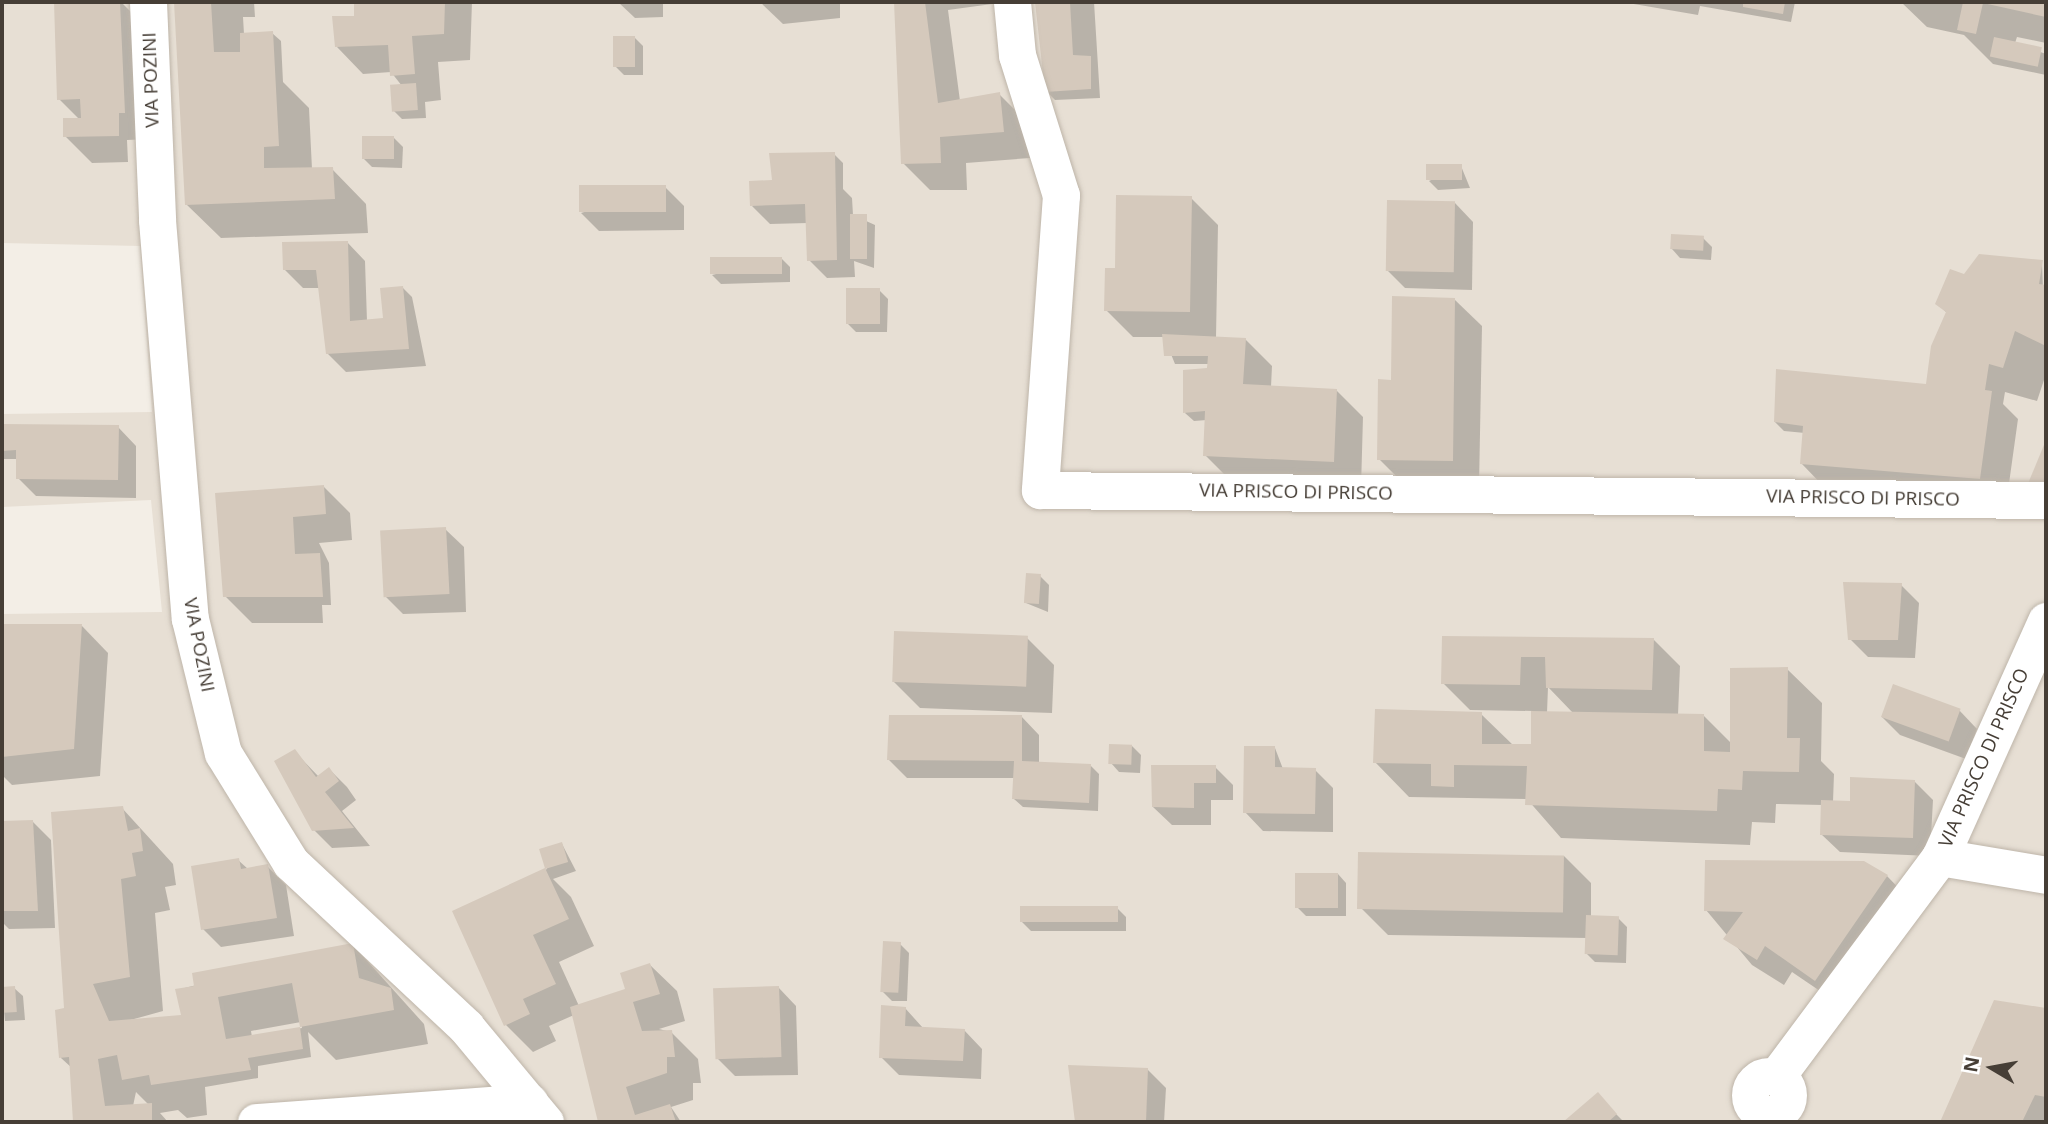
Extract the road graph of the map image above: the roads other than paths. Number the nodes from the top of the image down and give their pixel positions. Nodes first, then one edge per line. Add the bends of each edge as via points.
1 (148, 2) edge
2 (1012, 2) edge
3 (2046, 500) edge
4 (2046, 621) edge
5 (1940, 857) junction
6 (2046, 875) edge
7 (537, 1112) edge
8 (1757, 1116) edge
9 (256, 1122) edge

1 - 7 street, VIA POZINI via 157,220 190,619 223,753 291,863 466,1027
2 - 3 street, VIA PRISCO DI PRISCO via 1017,55 1061,195 1040,490
4 - 5 street, VIA PRISCO DI PRISCO
5 - 6 street
5 - 8 street, VIA PRISCO DI PRISCO via 1776,1077 1789,1097
7 - 9 street

